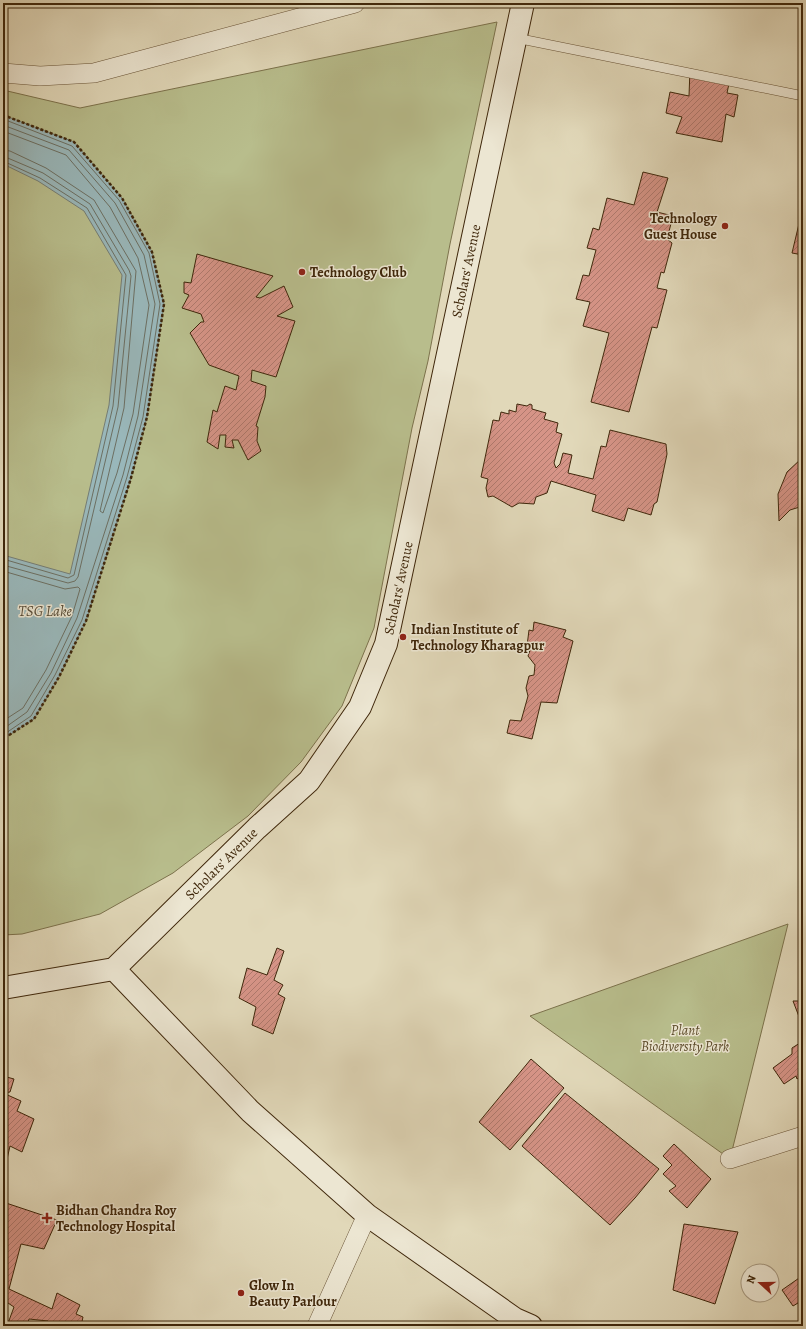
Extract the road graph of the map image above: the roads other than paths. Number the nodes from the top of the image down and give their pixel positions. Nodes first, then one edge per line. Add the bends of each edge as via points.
1 (355, 3) edge
2 (523, 3) edge
3 (516, 38) junction
4 (3, 73) edge
5 (803, 96) edge
6 (114, 969) junction
7 (3, 988) edge
8 (803, 1136) edge
9 (730, 1159) dead end
10 (367, 1215) junction
11 (317, 1326) edge
12 (531, 1326) edge

1 - 4 street via 94,73 40,76
2 - 3 street, Scholars' Avenue
3 - 5 lane
3 - 6 street, Scholars' Avenue via 386,644 360,707 308,781
6 - 7 street
6 - 10 street via 250,1111
8 - 9 street
10 - 11 street
10 - 12 street via 515,1319

